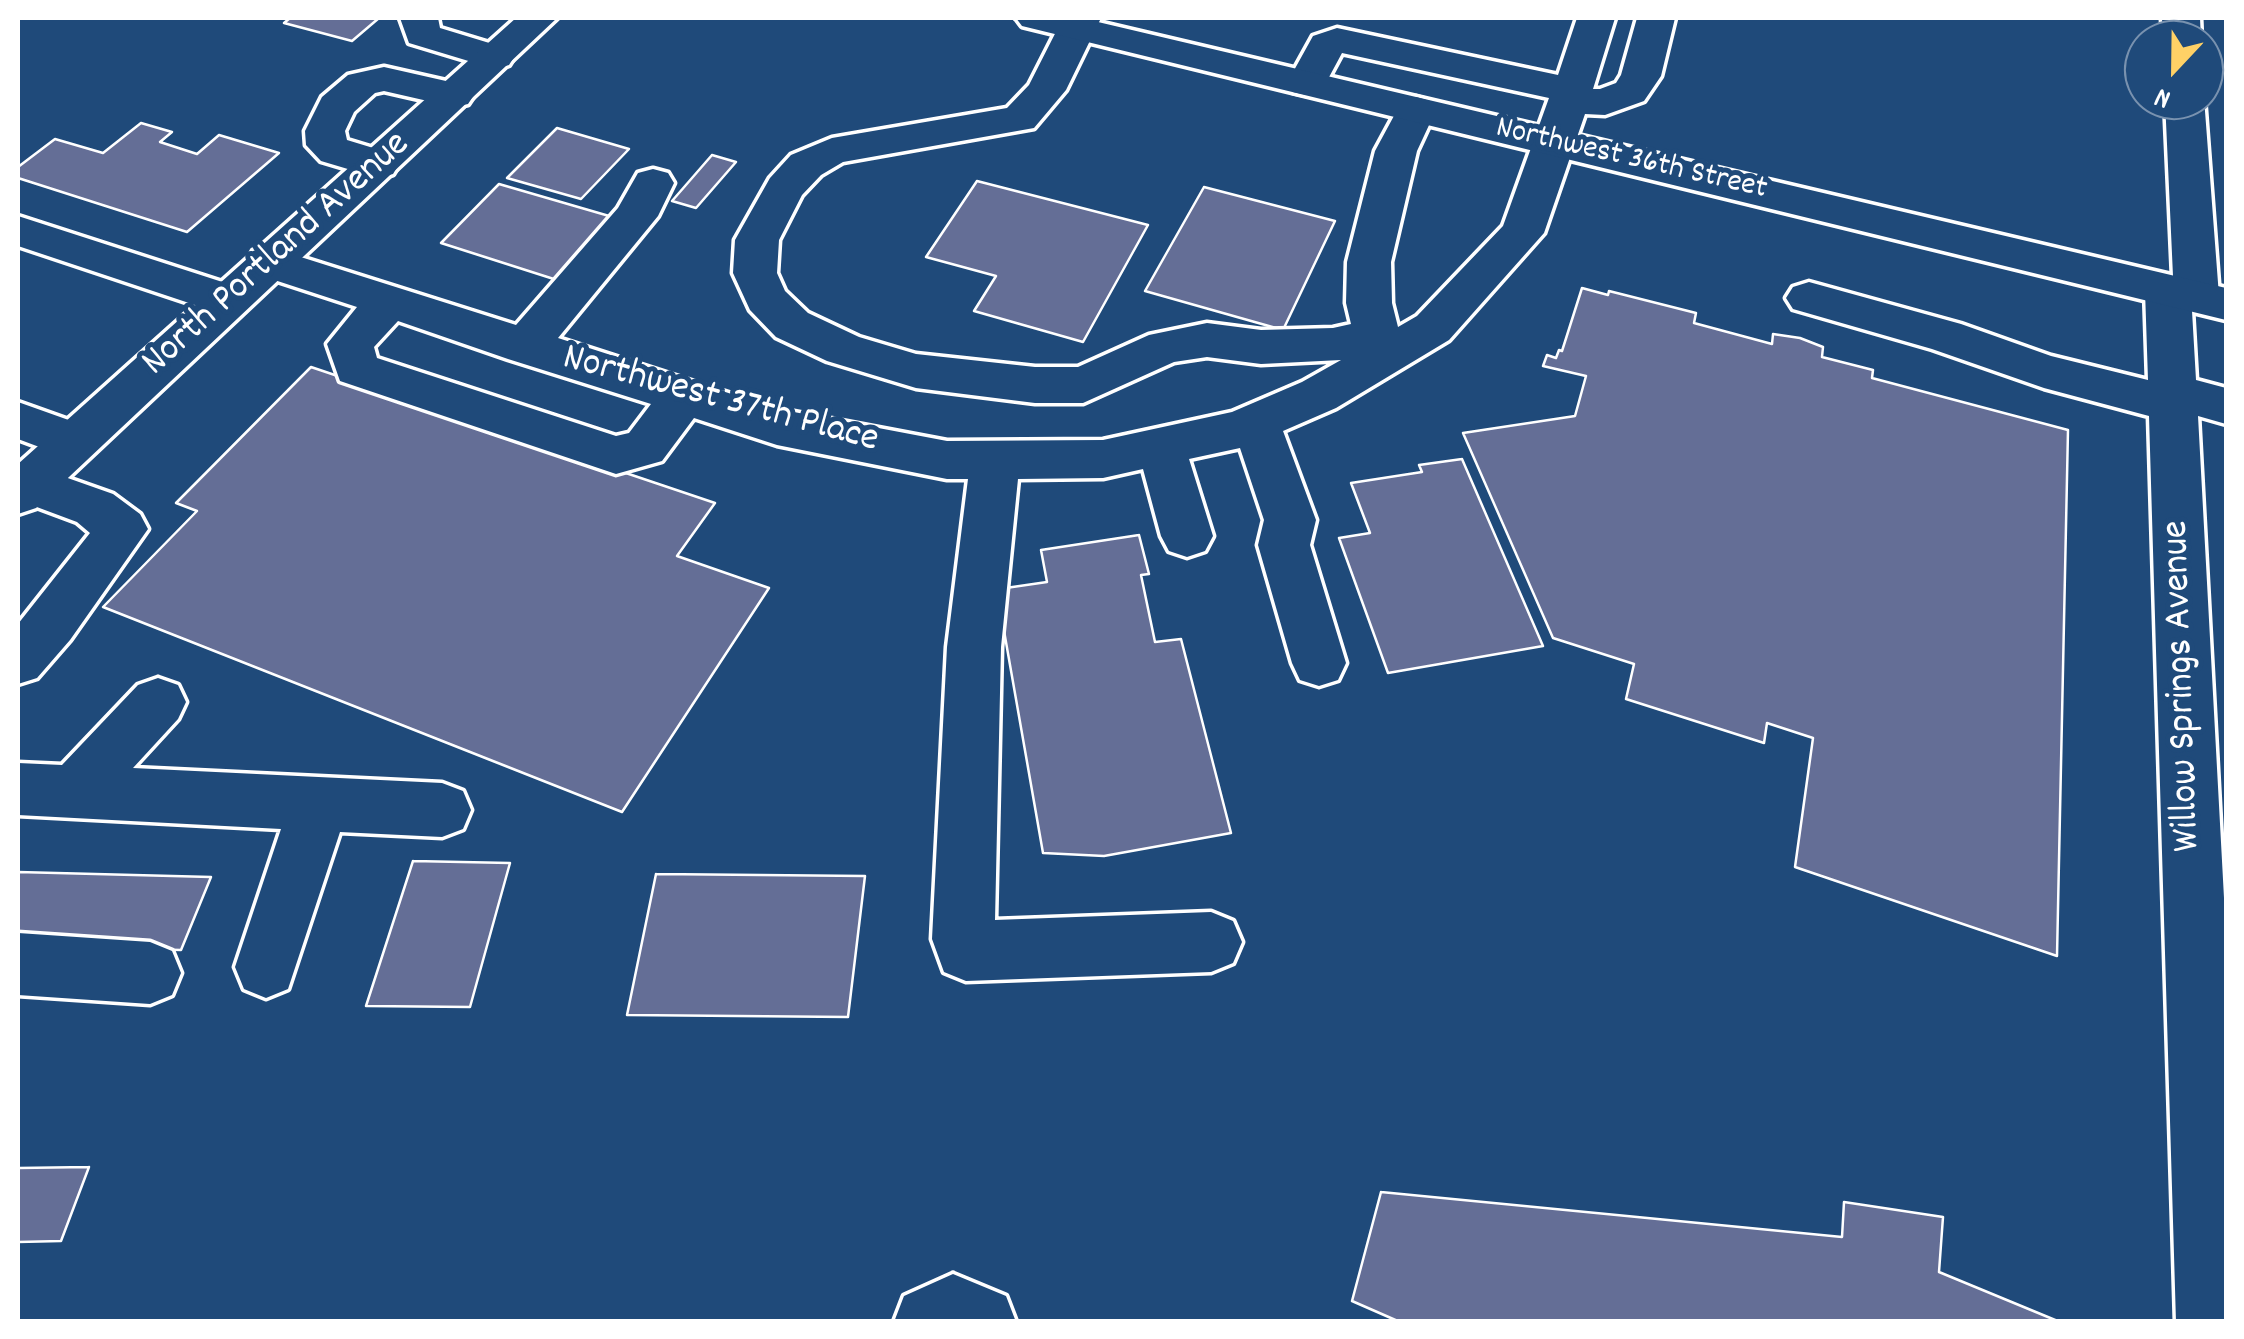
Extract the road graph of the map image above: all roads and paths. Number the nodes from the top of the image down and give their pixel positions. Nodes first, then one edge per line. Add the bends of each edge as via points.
1 (538, 18) edge
2 (1596, 18) edge
3 (1656, 18) edge
4 (1064, 21) edge
5 (429, 23) edge
6 (495, 57) junction
7 (1307, 83) junction
8 (454, 95) junction
9 (1569, 96) junction
10 (1416, 110) junction
11 (2186, 120) edge
12 (1555, 143) junction
13 (378, 164) junction
14 (653, 183) dead end
15 (18, 230) edge
16 (269, 262) junction
17 (2197, 297) edge
18 (1809, 298) dead end
19 (228, 300) junction
20 (389, 302) junction
21 (1378, 346) junction
22 (524, 347) junction
23 (682, 398) junction
24 (2191, 401) edge
25 (18, 420) edge
26 (1248, 426) junction
27 (74, 442) junction
28 (1161, 446) junction
29 (996, 461) junction
30 (23, 489) edge
31 (1187, 536) dead end
32 (2204, 621) edge
33 (18, 661) edge
34 (1319, 663) dead end
35 (158, 702) dead end
36 (18, 789) edge
37 (74, 792) junction
38 (319, 804) junction
39 (442, 810) dead end
40 (1211, 942) dead end
41 (18, 964) edge
42 (266, 966) dead end
43 (150, 973) dead end
44 (2212, 981) edge
45 (2215, 1114) edge
46 (930, 1322) edge
47 (980, 1322) edge
48 (2212, 1322) edge

1 - 6 street, North Portland Avenue
2 - 9 street, Northwest 37th Place
3 - 9 street via 1641,76 1630,92 1605,102
4 - 7 street, Northwest 36th Street
4 - 21 street via 1066,56 1020,119 832,151 806,165 756,240 755,272 766,299 792,325 842,349 916,371 1036,385 1083,384 1165,347 1207,340 1261,347
5 - 6 street
6 - 8 street, North Portland Avenue
7 - 9 street via 1328,44 1337,40
7 - 10 street, Northwest 36th Street
8 - 13 street, North Portland Avenue
8 - 13 street via 384,79 362,84 336,106 325,131 328,145
9 - 12 street, Northwest 37th Place
10 - 12 street, Northwest 36th Street
10 - 21 street via 1396,150 1370,262
11 - 17 street, Willow Springs Avenue
12 - 17 street, Northwest 36th Street
12 - 21 street, Northwest 37th Place via 1522,233 1433,328
13 - 16 street, North Portland Avenue
14 - 22 street via 636,216
15 - 19 street
16 - 19 street, North Portland Avenue
16 - 20 street, Northwest 37th Place
17 - 24 street, Willow Springs Avenue
18 - 24 street via 2044,371
19 - 27 street, North Portland Avenue
20 - 22 street, Northwest 37th Place
20 - 23 street via 350,344 357,368 616,455 645,448
21 - 26 street, Northwest 37th Place via 1319,395
22 - 23 street, Northwest 37th Place
23 - 29 street, Northwest 37th Place via 834,438 946,460
24 - 32 street, Willow Springs Avenue
25 - 27 street
26 - 28 street, Northwest 37th Place
26 - 34 street via 1290,520 1284,546
27 - 30 street, North Portland Avenue
28 - 29 street, Northwest 37th Place via 1103,459
28 - 31 street
29 - 40 street via 974,647 966,951
30 - 33 street via 95,508 122,529
32 - 44 street, Willow Springs Avenue
35 - 37 street
36 - 37 street
37 - 38 street
38 - 39 street
38 - 42 street
41 - 43 street
44 - 45 street, Willow Springs Avenue
45 - 48 street, Willow Springs Avenue
46 - 47 street via 953,1310

